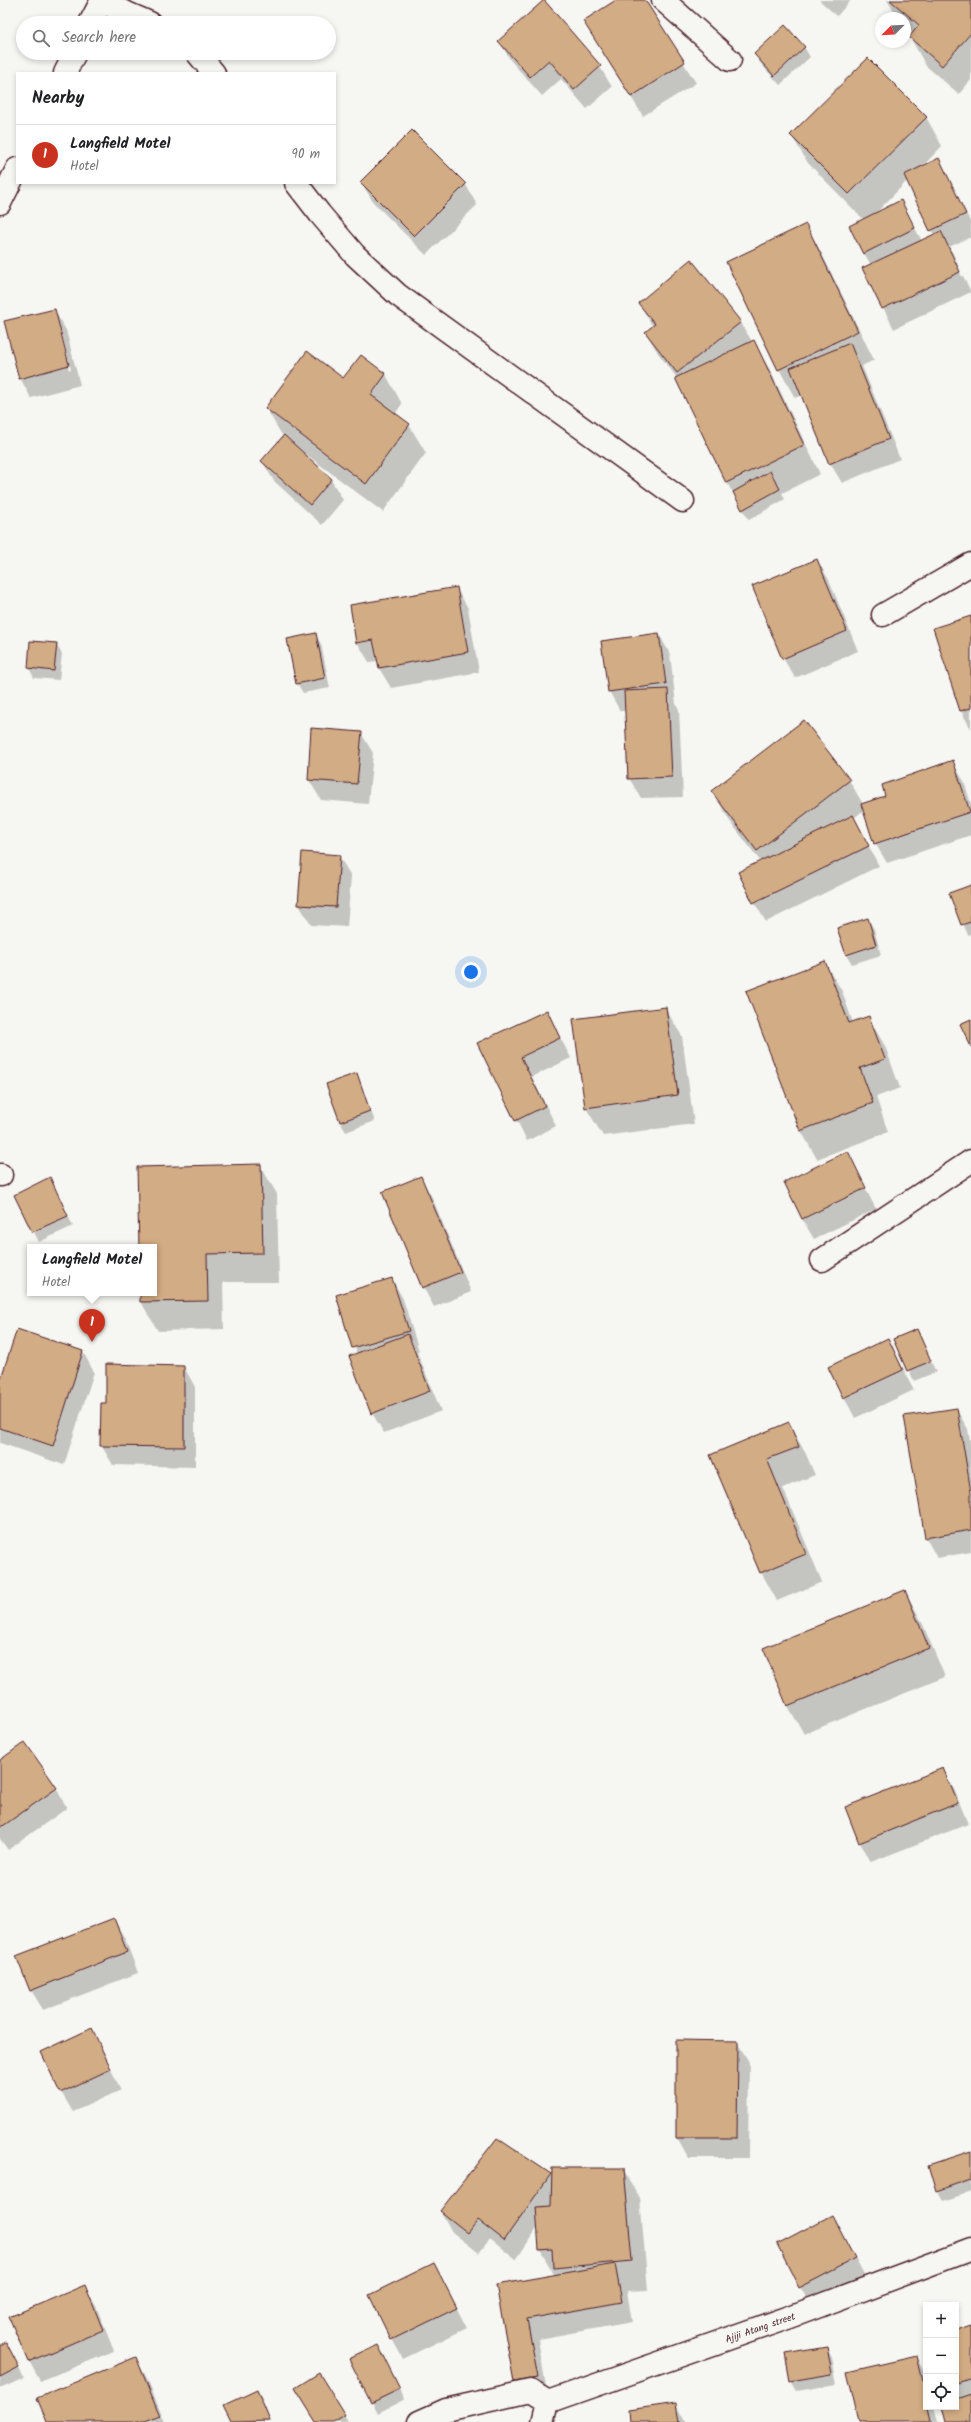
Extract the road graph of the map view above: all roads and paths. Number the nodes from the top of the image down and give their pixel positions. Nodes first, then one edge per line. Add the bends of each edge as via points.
1 (663, 0) edge
2 (101, 1) edge
3 (94, 16) edge
4 (134, 16) edge
5 (72, 60) edge
6 (202, 60) edge
7 (730, 60) dead end
8 (66, 72) edge
9 (213, 72) edge
10 (16, 171) edge
11 (297, 184) edge
12 (0, 204) edge
13 (683, 501) dead end
14 (971, 564) edge
15 (883, 615) dead end
16 (971, 1161) edge
17 (822, 1260) dead end
18 (971, 2249) edge
19 (546, 2412) edge
20 (419, 2422) edge

1 - 7 street
2 - 3 street
2 - 4 street
5 - 8 street
6 - 9 street
10 - 12 street
11 - 13 street via 355,255 398,295
14 - 15 street
16 - 17 street
18 - 19 street, Ajiji Atang street
19 - 20 street, Ajiji Atang street via 530,2391 446,2410

